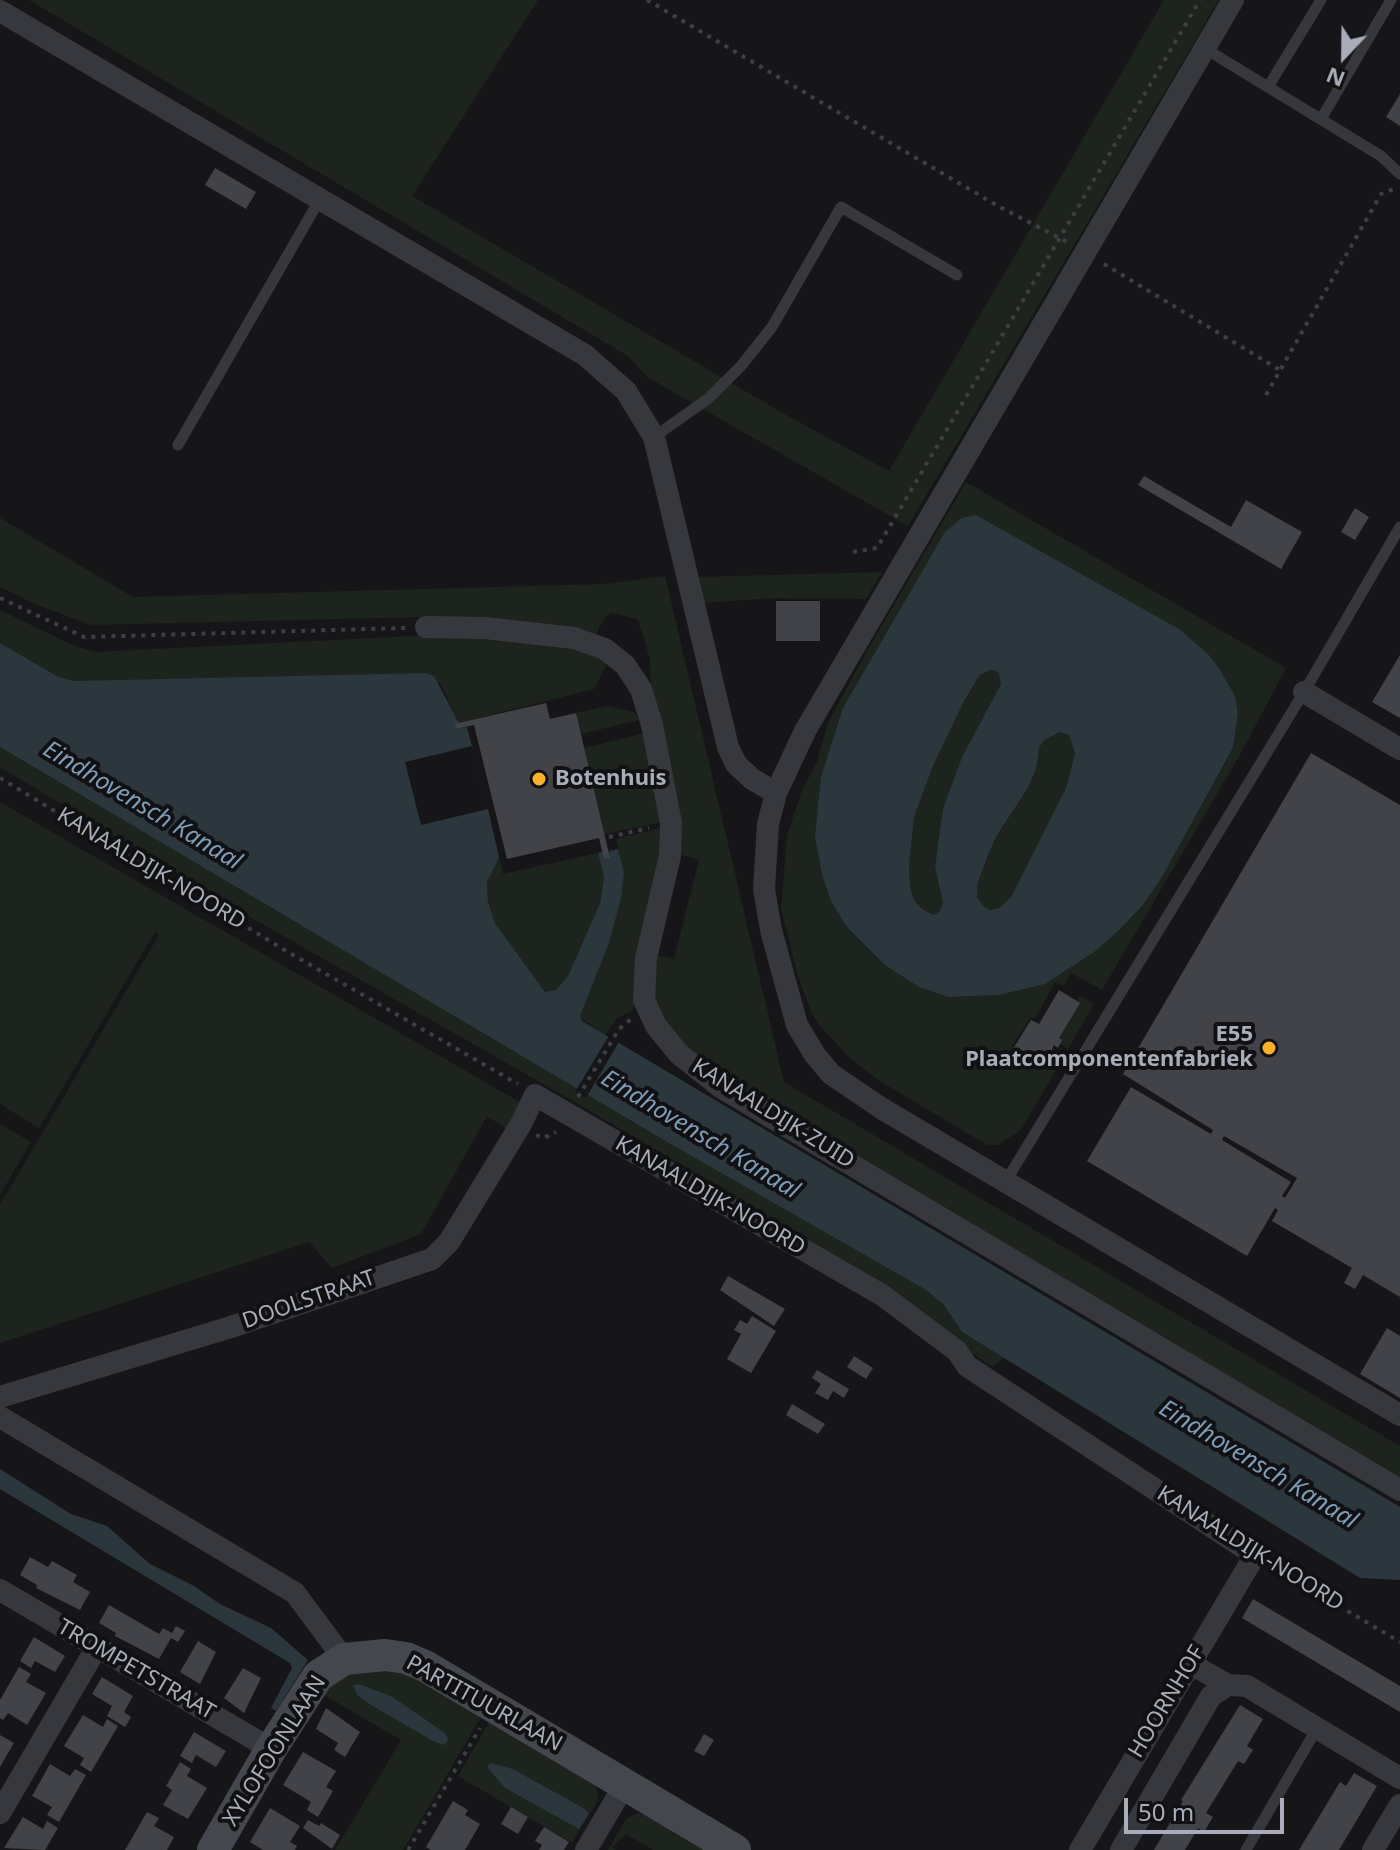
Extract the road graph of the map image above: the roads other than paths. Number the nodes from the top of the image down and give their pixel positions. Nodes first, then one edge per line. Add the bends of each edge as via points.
1 (1233, 0) edge
2 (1321, 0) edge
3 (1391, 0) edge
4 (0, 11) edge
5 (1204, 48) junction
6 (1268, 87) junction
7 (1321, 119) junction
8 (1400, 174) edge
9 (320, 199) junction
10 (957, 275) dead end
11 (654, 437) junction
12 (178, 445) dead end
13 (1400, 527) edge
14 (426, 627) road end
15 (1304, 692) junction
16 (1400, 749) edge
17 (776, 793) junction
18 (535, 1095) joint
19 (1006, 1181) junction
20 (0, 1397) edge
21 (1400, 1415) edge
22 (0, 1417) edge
23 (1400, 1490) edge
24 (1255, 1555) joint
25 (0, 1590) edge
26 (97, 1647) junction
27 (344, 1659) junction
28 (1189, 1663) junction
29 (1228, 1685) junction
30 (1316, 1730) junction
31 (271, 1749) junction
32 (1400, 1778) edge
33 (625, 1784) junction
34 (1400, 1805) edge
35 (0, 1813) edge
36 (213, 1850) edge
37 (586, 1850) edge
38 (735, 1850) edge
39 (1080, 1850) edge
40 (1121, 1850) edge
41 (1246, 1850) edge
42 (1373, 1850) edge

1 - 5 street
2 - 6 lane
3 - 7 lane
4 - 9 street
5 - 6 lane
5 - 17 street via 805,731
6 - 7 lane
7 - 8 lane
9 - 11 street via 585,355 626,391
9 - 12 lane
10 - 11 lane via 841,207 772,327 741,366 709,398
11 - 17 street via 728,747 736,764
13 - 15 lane
14 - 23 street, KANAALDIJK-ZUID via 574,638 605,649 625,665 641,689 671,823 670,856 646,958 644,1000 656,1026 679,1054 722,1088
15 - 16 street
15 - 19 lane
17 - 19 street via 768,824 764,889 797,1025 815,1055 847,1086
18 - 20 street, DOOLSTRAAT via 449,1242 432,1259
18 - 24 street, KANAALDIJK-NOORD via 574,1105 882,1295 957,1351 967,1366
19 - 21 street
22 - 27 street via 295,1593
24 - 28 street, HOORNHOF
25 - 26 street, TROMPETSTRAAT
26 - 31 street, TROMPETSTRAAT
26 - 35 street
27 - 31 street, XYLOFOONLAAN via 318,1676
27 - 33 street, PARTITUURLAAN via 406,1658
28 - 29 street
28 - 39 street, HOORNHOF
29 - 30 street via 1247,1686
29 - 40 street via 1211,1696
30 - 32 street
30 - 41 lane
31 - 36 street, XYLOFOONLAAN
33 - 37 street
33 - 38 street, PARTITUURLAAN
34 - 42 street

